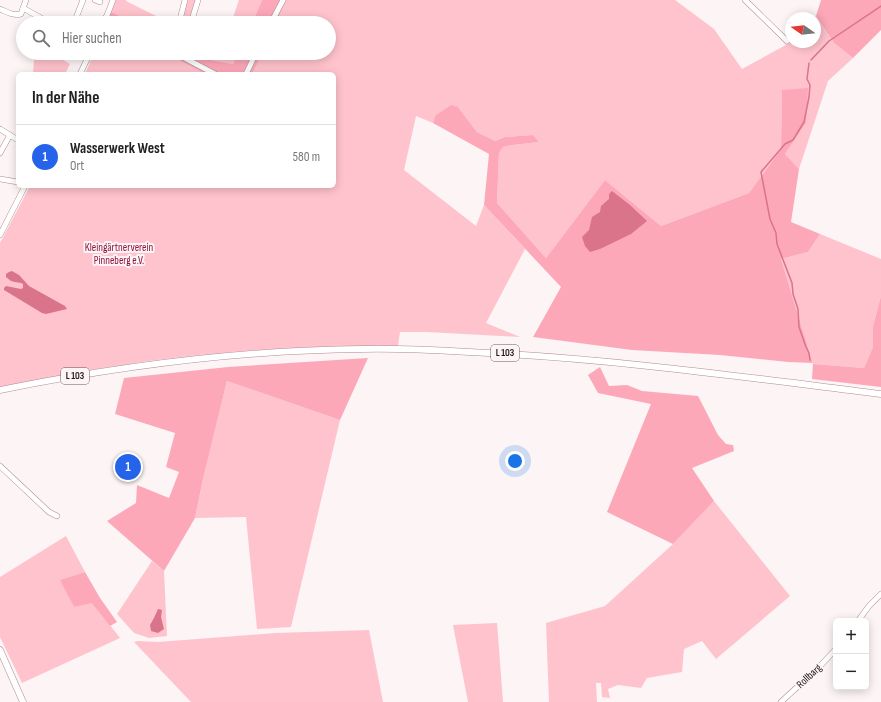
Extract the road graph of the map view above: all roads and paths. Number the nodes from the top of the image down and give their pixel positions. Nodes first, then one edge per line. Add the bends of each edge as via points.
1 (26, 0) edge
2 (83, 0) edge
3 (113, 0) edge
4 (185, 0) edge
5 (198, 0) edge
6 (283, 0) edge
7 (745, 0) edge
8 (23, 8) junction
9 (0, 9) edge
10 (37, 16) edge
11 (77, 16) edge
12 (106, 16) edge
13 (181, 16) edge
14 (194, 16) edge
15 (275, 16) edge
16 (785, 39) edge
17 (87, 60) edge
18 (188, 60) edge
19 (253, 60) edge
20 (81, 72) edge
21 (211, 72) edge
22 (247, 72) edge
23 (0, 129) edge
24 (10, 135) junction
25 (16, 139) edge
26 (0, 153) edge
27 (0, 179) edge
28 (16, 182) edge
29 (24, 188) edge
30 (0, 236) edge
31 (0, 390) edge
32 (881, 394) edge
33 (0, 466) edge
34 (57, 516) dead end
35 (881, 594) edge
36 (860, 618) edge
37 (0, 650) edge
38 (833, 652) edge
39 (24, 702) edge
40 (781, 702) edge

1 - 8 street
2 - 11 street
3 - 12 street
4 - 13 street
5 - 14 street
6 - 15 street
7 - 16 street
8 - 9 street via 21,14 15,15
8 - 10 street
17 - 20 street
18 - 21 street
19 - 22 street
23 - 24 street
24 - 25 street
24 - 26 street
27 - 28 street
29 - 30 street
31 - 32 main road, L 103 via 54,379 224,356 302,350 363,349 504,353 603,361
33 - 34 street via 49,512
35 - 36 street
37 - 39 main road
38 - 40 street, Rollbarg

